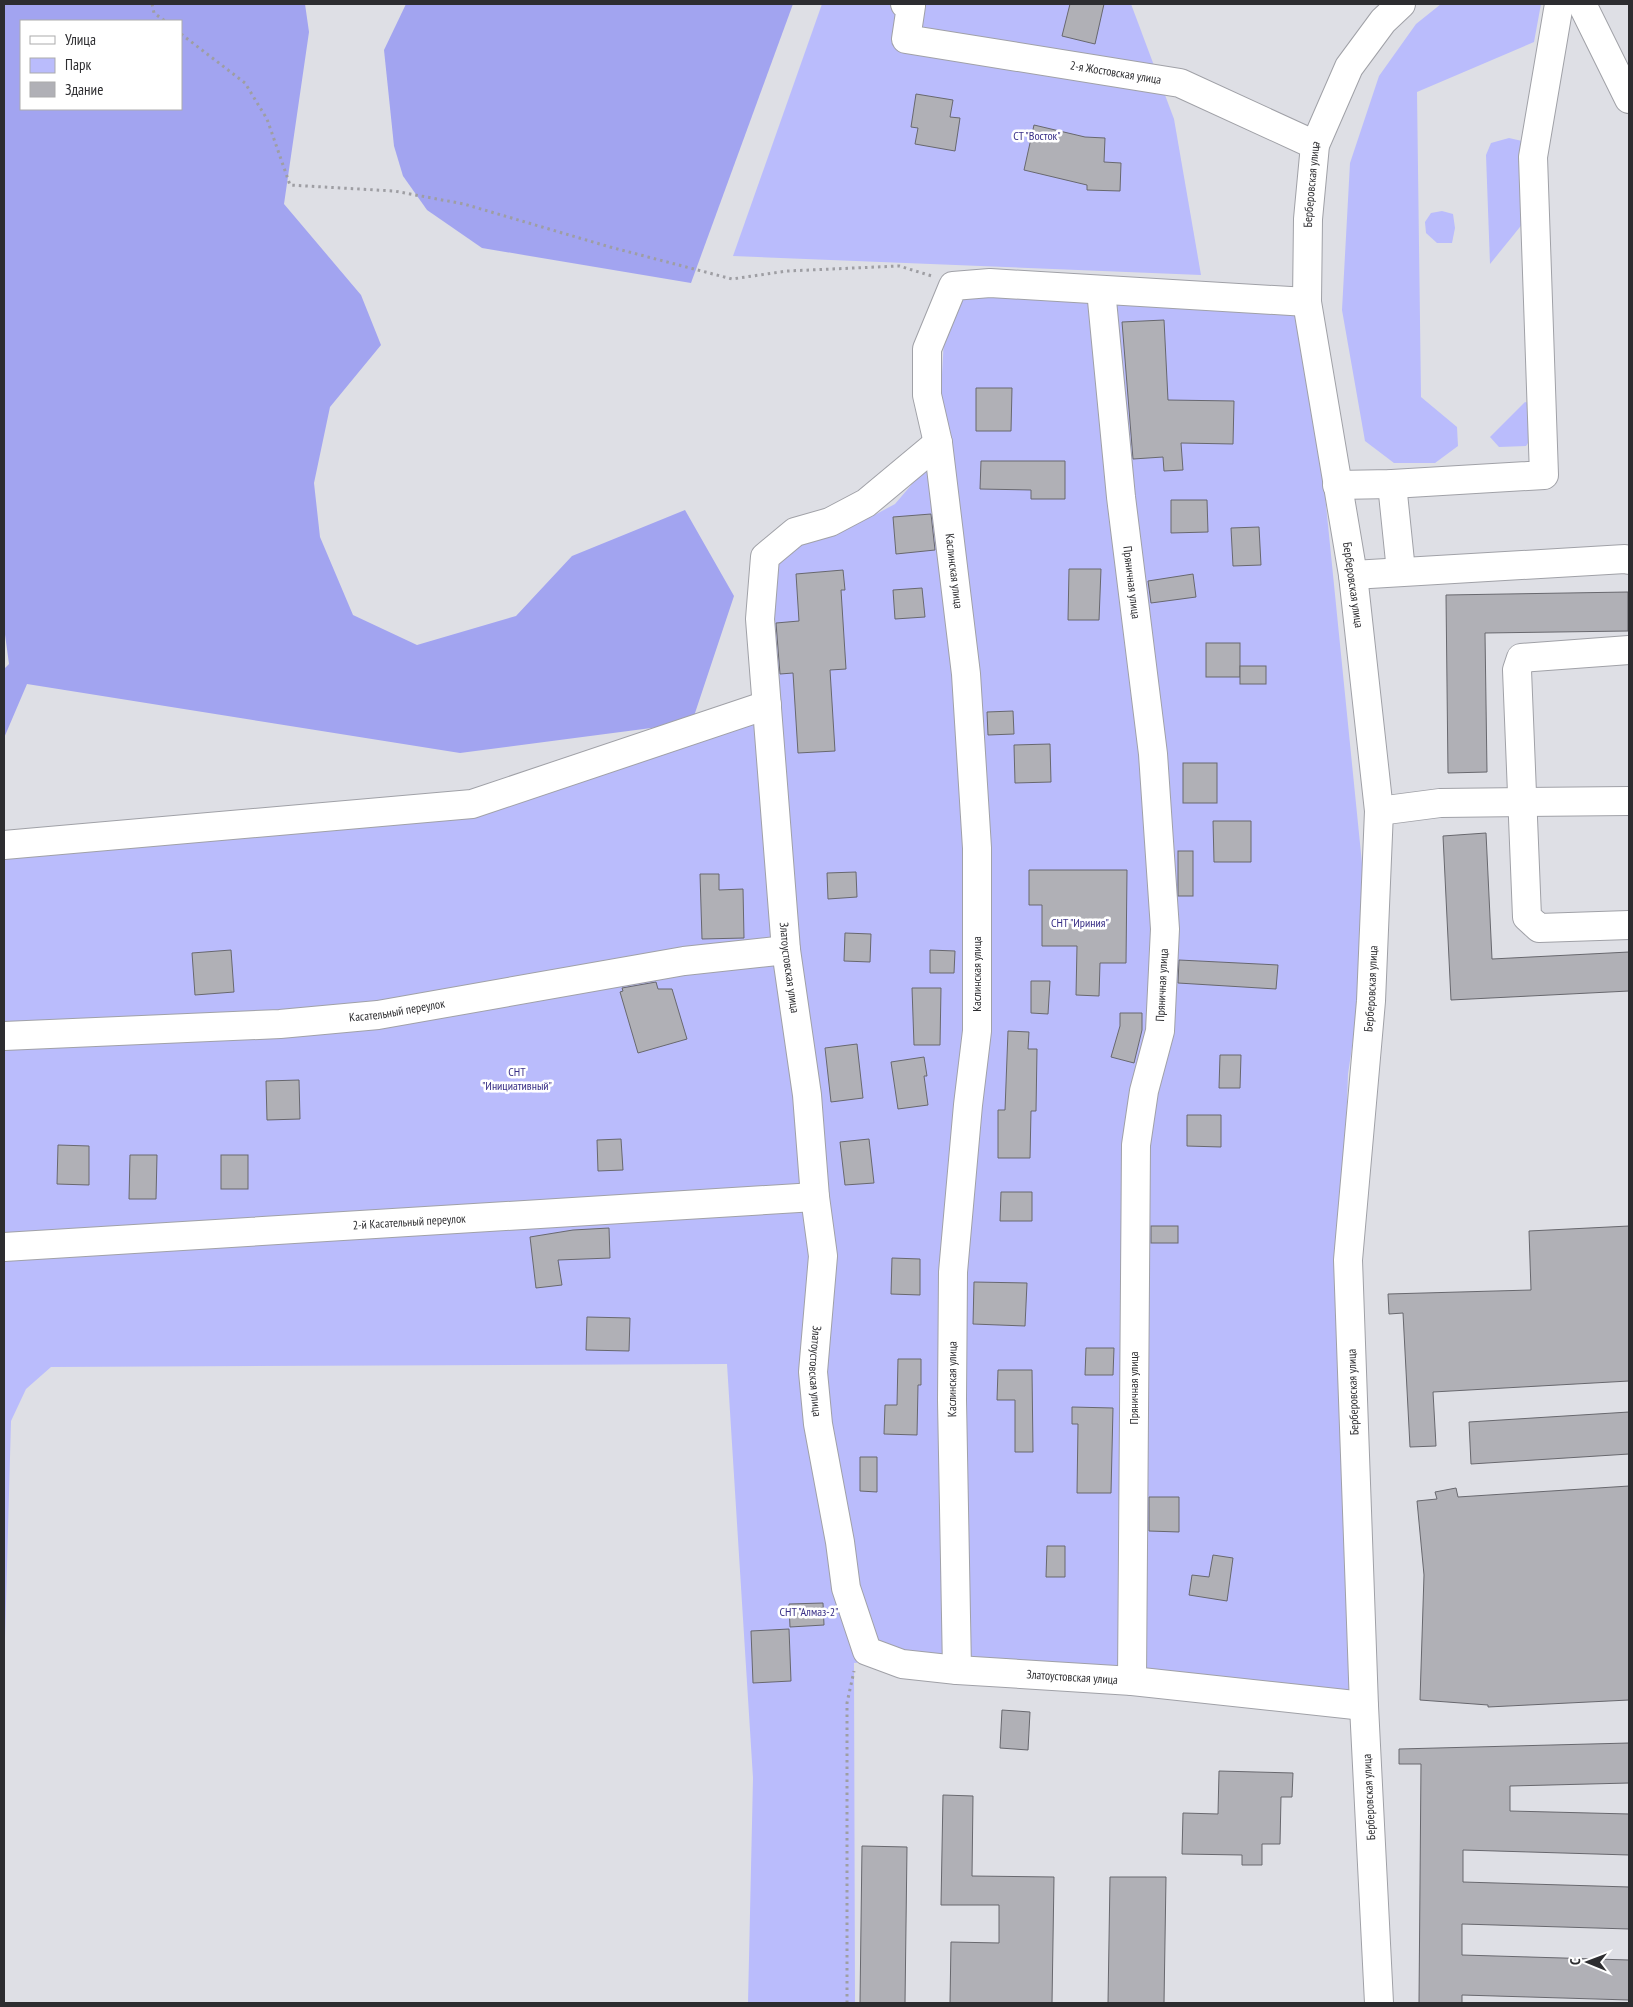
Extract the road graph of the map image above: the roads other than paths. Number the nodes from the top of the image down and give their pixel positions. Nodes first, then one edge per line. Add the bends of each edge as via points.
1 (905, 4) edge
2 (1401, 4) edge
3 (1559, 4) edge
4 (1582, 4) edge
5 (1629, 100) edge
6 (1315, 145) junction
7 (1101, 290) junction
8 (1307, 302) junction
9 (938, 443) junction
10 (1392, 484) junction
11 (1337, 485) junction
12 (1629, 560) edge
13 (1401, 571) junction
14 (1353, 575) junction
15 (1629, 650) edge
16 (767, 705) junction
17 (1629, 800) edge
18 (1523, 802) junction
19 (1379, 811) junction
20 (4, 845) edge
21 (1629, 925) edge
22 (786, 950) junction
23 (4, 1036) edge
24 (815, 1197) junction
25 (4, 1247) edge
26 (958, 1670) junction
27 (1132, 1681) junction
28 (1364, 1706) junction
29 (1378, 2003) edge

1 - 6 street, 2-я Жостовская улица via 911,6 906,39 1180,84
2 - 6 street, Берберовская улица via 1382,21 1349,68
3 - 10 street via 1533,157 1544,475
4 - 5 street
6 - 8 street, Берберовская улица via 1308,220
7 - 8 street
7 - 9 street, Каслинская улица via 990,283 953,286 927,349 927,395
7 - 27 street, Пряничная улица via 1121,498 1153,754 1165,929 1160,1032 1144,1092 1136,1145
8 - 11 street, Берберовская улица
9 - 16 street, Златоустовская улица via 866,503 830,522 795,532 765,557 760,619
9 - 26 street, Каслинская улица via 966,674 978,848 977,1031 953,1272 952,1400
10 - 11 street
10 - 13 street
11 - 14 street, Берберовская улица
12 - 13 street
13 - 14 street
14 - 19 street, Берберовская улица
15 - 18 street via 1521,658 1517,670
16 - 20 street via 472,804
16 - 22 street, Златоустовская улица
17 - 18 street
18 - 19 street via 1440,803
18 - 21 street via 1527,917 1539,928
19 - 28 street, Берберовская улица via 1371,1001 1348,1260
22 - 23 street, Касательный переулок via 684,961 378,1015 280,1024
22 - 24 street, Златоустовская улица via 807,1095
24 - 25 street, 2-й Касательный переулок
24 - 26 street, Златоустовская улица via 822,1256 813,1372 818,1424 846,1588 867,1651 902,1664
26 - 27 street, Златоустовская улица
27 - 28 street, Златоустовская улица
28 - 29 street, Берберовская улица

